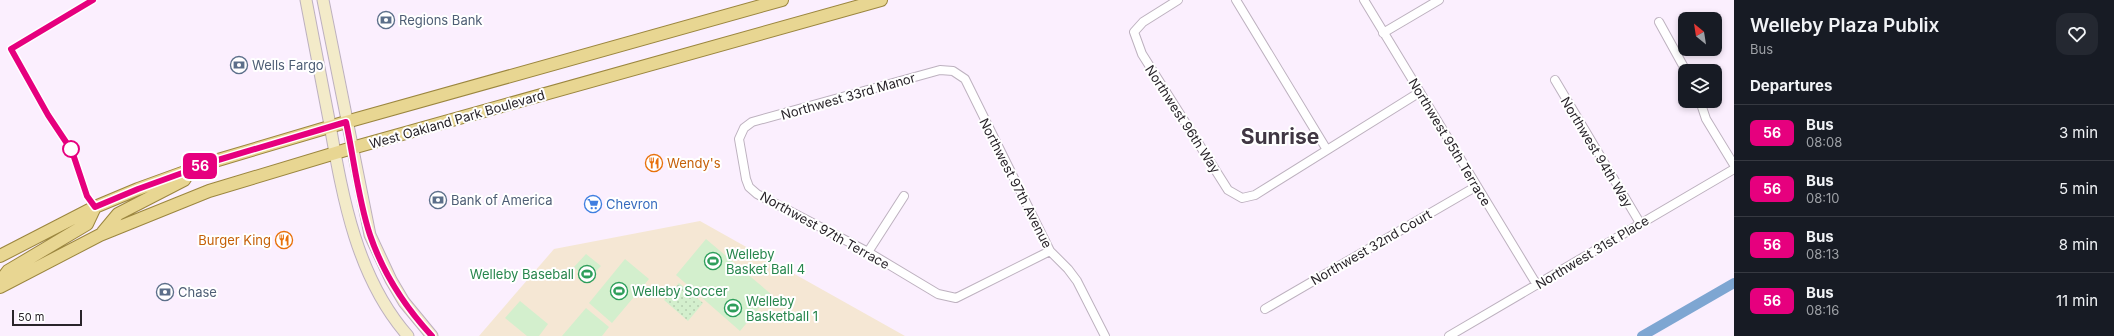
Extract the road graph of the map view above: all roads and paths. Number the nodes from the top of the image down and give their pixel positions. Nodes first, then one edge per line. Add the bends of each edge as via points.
1 (306, 0) edge
2 (323, 0) edge
3 (782, 0) edge
4 (881, 0) edge
5 (1178, 0) edge
6 (1236, 0) edge
7 (1364, 0) edge
8 (1439, 0) edge
9 (1659, 22) dead end
10 (1383, 33) junction
11 (1682, 64) edge
12 (953, 71) joint
13 (1555, 80) dead end
14 (1420, 92) junction
15 (1702, 108) edge
16 (346, 122) junction
17 (330, 127) junction
18 (744, 128) joint
19 (352, 148) junction
20 (1327, 150) junction
21 (334, 153) junction
22 (1734, 165) edge
23 (191, 169) junction
24 (1734, 169) edge
25 (1477, 186) junction
26 (904, 196) dead end
27 (95, 207) junction
28 (1640, 223) junction
29 (100, 235) junction
30 (868, 252) junction
31 (1050, 252) junction
32 (0, 256) edge
33 (0, 282) edge
34 (1537, 285) junction
35 (0, 287) edge
36 (1265, 309) dead end
37 (408, 336) edge
38 (432, 336) edge
39 (1105, 336) edge
40 (1450, 336) edge

1 - 17 main road
2 - 16 main road
3 - 16 main road, West Oakland Park Boulevard
4 - 19 main road, West Oakland Park Boulevard
5 - 20 street, Northwest 96th Way via 1143,22 1134,32 1142,54 1228,190 1242,198 1255,195
6 - 20 street
7 - 10 street, Northwest 95th Terrace
8 - 10 street
9 - 11 street
10 - 14 street, Northwest 95th Terrace
12 - 18 street, Northwest 33rd Manor via 940,70 752,122
12 - 31 street, Northwest 97th Avenue via 965,80
13 - 28 street, Northwest 94th Way
14 - 20 street
14 - 25 street, Northwest 95th Terrace
15 - 22 street via 1706,119
16 - 17 main road, West Oakland Park Boulevard
16 - 19 main road
17 - 21 main road
17 - 23 main road, West Oakland Park Boulevard
18 - 30 street, Northwest 97th Terrace via 738,139 749,187 757,194
19 - 21 main road, West Oakland Park Boulevard
19 - 38 main road via 370,235 404,302
21 - 29 main road, West Oakland Park Boulevard via 209,191
21 - 37 main road via 356,242 376,288
23 - 27 main road, West Oakland Park Boulevard
23 - 29 main road via 184,180 118,214
24 - 28 street, Northwest 31st Place
25 - 34 street, Northwest 95th Terrace
25 - 36 street, Northwest 32nd Court
26 - 30 street
27 - 32 main road, West Oakland Park Boulevard
27 - 33 main road via 87,224 8,271
28 - 34 street, Northwest 31st Place
29 - 35 main road, West Oakland Park Boulevard
30 - 31 street, Northwest 97th Terrace via 938,294 956,298
31 - 39 street, Northwest 97th Avenue via 1077,281
34 - 40 street, Northwest 31st Place

